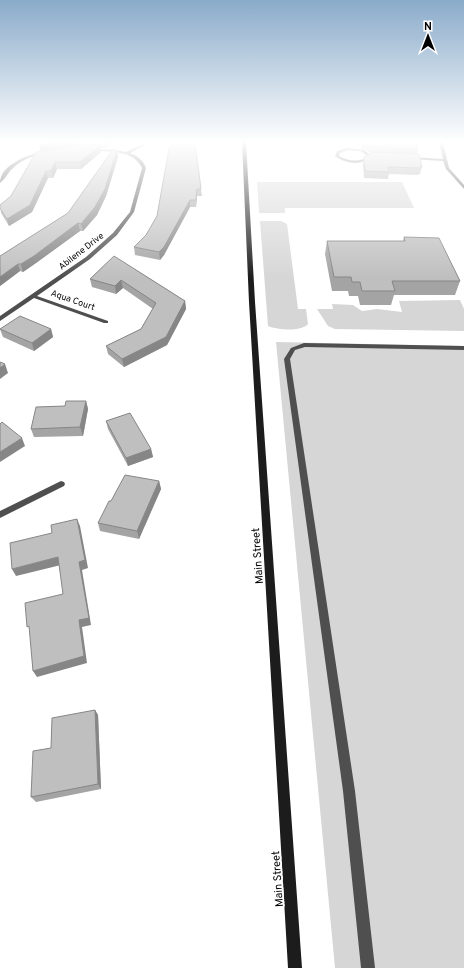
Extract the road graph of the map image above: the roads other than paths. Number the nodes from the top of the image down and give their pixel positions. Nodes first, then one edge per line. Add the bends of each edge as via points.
1 (139, 187) edge
2 (246, 187) edge
3 (33, 296) junction
4 (0, 319) edge
5 (106, 322) dead end
6 (464, 348) edge
7 (61, 484) dead end
8 (0, 515) edge
9 (295, 968) edge
10 (368, 968) edge

1 - 3 street, Abilene Drive via 132,212 115,234 99,249
2 - 9 main road, Main Street
3 - 4 street, Abilene Drive
3 - 5 street, Aqua Court
6 - 10 street via 304,345 293,349 287,359 349,791
7 - 8 street

